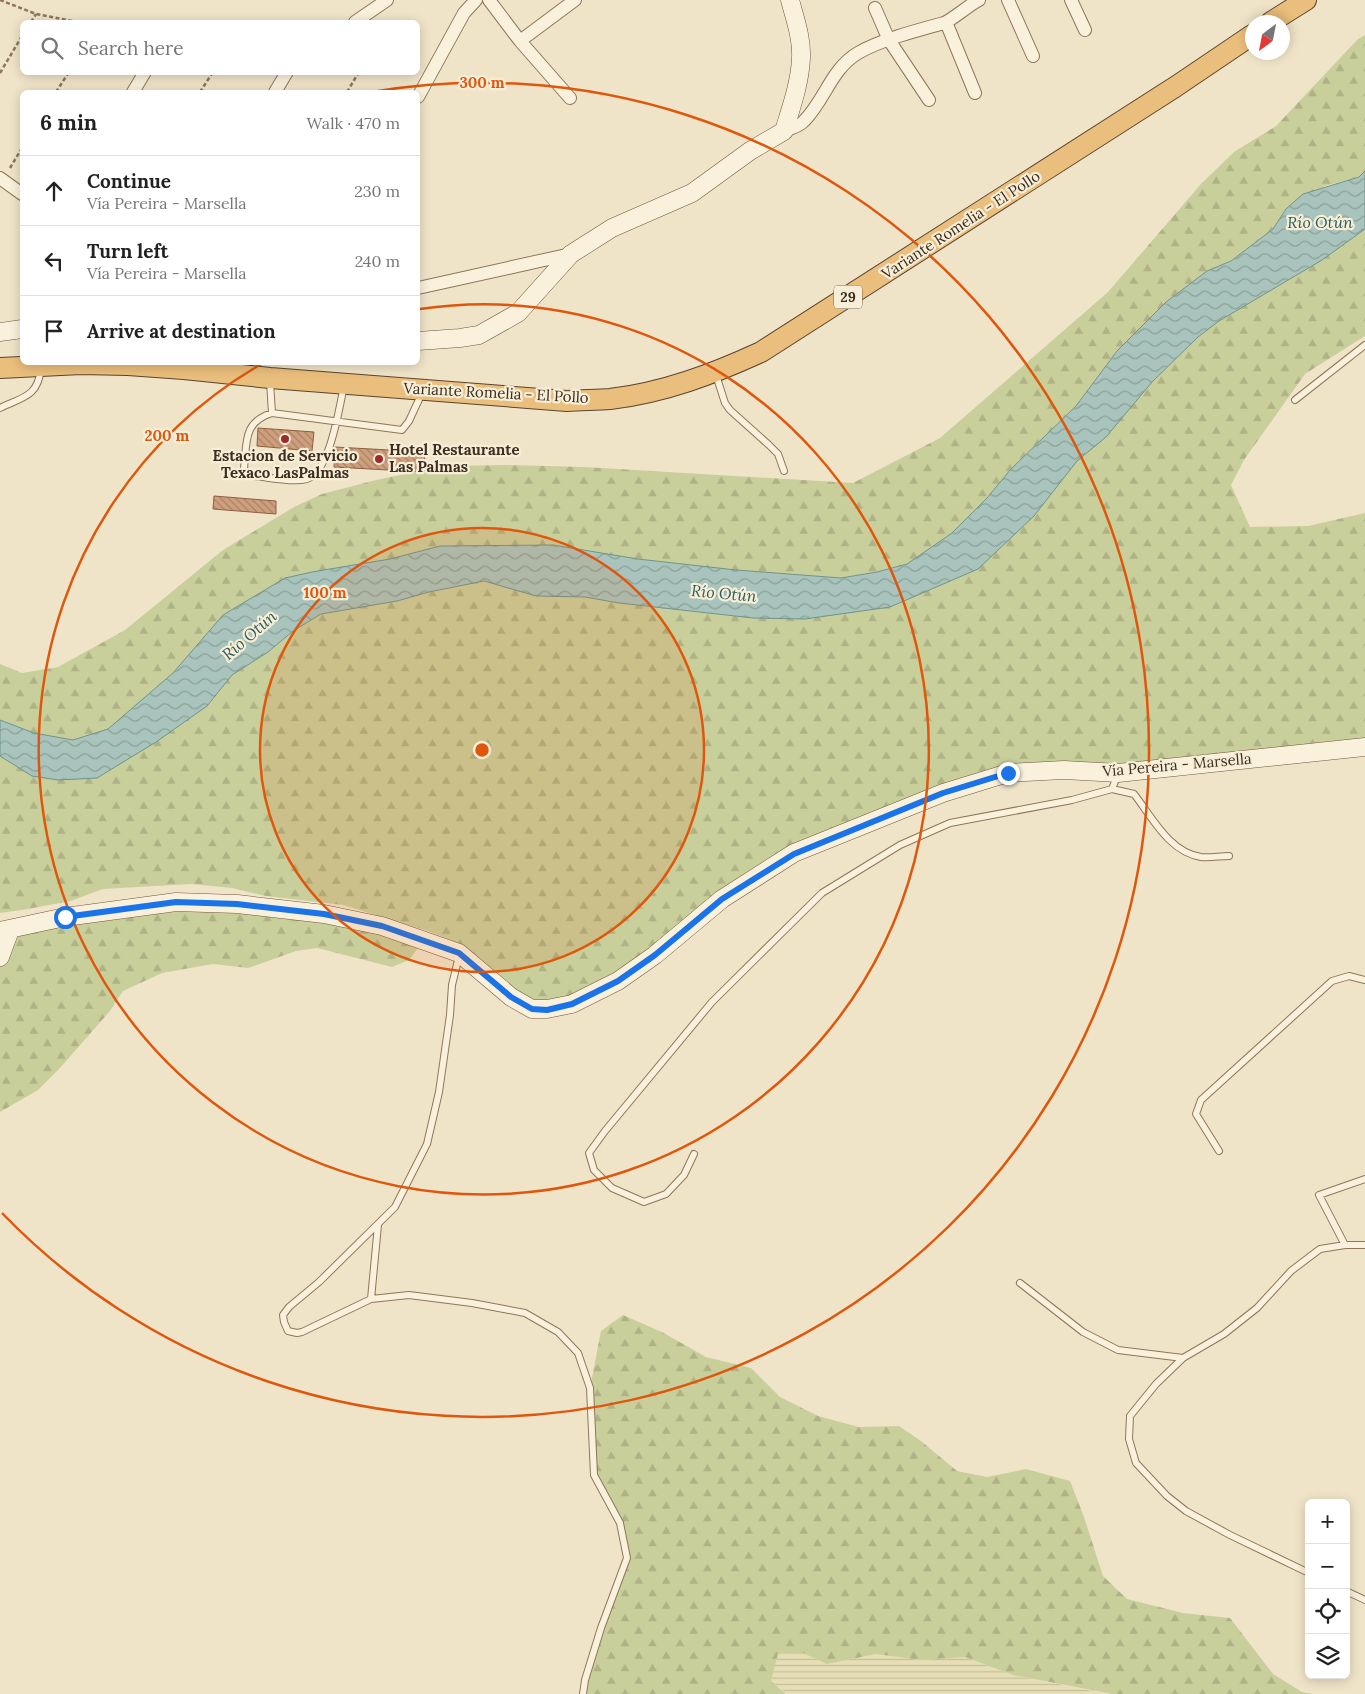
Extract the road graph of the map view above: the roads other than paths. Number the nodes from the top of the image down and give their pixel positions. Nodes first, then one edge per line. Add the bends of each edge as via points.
1 (387, 0) edge
2 (476, 0) edge
3 (489, 0) edge
4 (575, 0) edge
5 (790, 0) edge
6 (979, 0) edge
7 (1008, 0) edge
8 (1071, 0) edge
9 (1306, 0) edge
10 (965, 3) edge
11 (875, 8) dead end
12 (1282, 15) edge
13 (358, 20) edge
14 (946, 22) junction
15 (1085, 30) dead end
16 (889, 40) junction
17 (1245, 40) edge
18 (520, 41) junction
19 (1032, 56) dead end
20 (143, 75) edge
21 (285, 75) edge
22 (134, 90) edge
23 (277, 90) edge
24 (975, 93) dead end
25 (420, 94) edge
26 (570, 98) dead end
27 (929, 100) dead end
28 (784, 131) junction
29 (1, 179) edge
30 (20, 193) edge
31 (571, 254) junction
32 (420, 288) edge
33 (20, 329) edge
34 (0, 332) edge
35 (420, 341) edge
36 (1365, 345) edge
37 (41, 365) joint
38 (109, 365) edge
39 (0, 368) edge
40 (715, 373) junction
41 (270, 378) junction
42 (345, 383) junction
43 (423, 389) junction
44 (1295, 400) dead end
45 (0, 408) edge
46 (272, 413) junction
47 (335, 421) junction
48 (784, 471) dead end
49 (1365, 747) edge
50 (1118, 773) junction
51 (1112, 789) junction
52 (1229, 856) dead end
53 (5, 931) edge
54 (459, 953) junction
55 (0, 957) edge
56 (1365, 980) edge
57 (1219, 1151) dead end
58 (694, 1154) dead end
59 (1365, 1179) edge
60 (378, 1226) junction
61 (1345, 1245) junction
62 (1365, 1245) edge
63 (1020, 1283) dead end
64 (371, 1299) junction
65 (1183, 1358) junction
66 (1305, 1571) edge
67 (1350, 1593) edge
68 (1365, 1600) edge
69 (583, 1694) edge

1 - 13 street
2 - 25 street via 464,13
3 - 18 street
4 - 18 street
5 - 28 main road via 801,57 799,79
6 - 10 street
7 - 19 street
8 - 15 street
9 - 12 highway
10 - 14 street
11 - 16 street
14 - 16 street
14 - 24 street
16 - 27 street
16 - 28 street via 858,53 841,66 803,122
17 - 40 highway, Variante Romelia - El Pollo / 29 via 786,337
18 - 26 street
20 - 22 street
21 - 23 street
28 - 31 main road via 692,193 612,228
29 - 30 street
31 - 32 street
31 - 35 main road via 518,313 494,327 479,335
33 - 34 main road
36 - 44 lane
37 - 39 highway, Variante Romelia - El Pollo / 29
37 - 45 lane via 40,381 32,393
38 - 41 highway, Variante Romelia - El Pollo / 29 via 184,368
40 - 43 highway, Variante Romelia - El Pollo / 29 via 683,384 610,399 567,400
40 - 48 lane via 725,403 774,449
41 - 42 highway, Variante Romelia - El Pollo / 29
41 - 46 lane
42 - 43 highway, Variante Romelia - El Pollo / 29
42 - 47 lane
43 - 47 lane via 410,422 402,430
46 - 47 lane
46 - 47 lane via 261,416 250,426 244,468 253,476 306,480 316,474 328,452
49 - 50 main road, Vía Pereira - Marsella
50 - 51 lane
50 - 54 main road, Vía Pereira - Marsella via 1064,770 1008,773 943,793 794,854 722,899 618,981 572,1004 547,1010 532,1009 511,997
51 - 52 lane via 1134,794 1162,833 1176,845 1201,857
51 - 58 lane via 1072,800 950,823 900,844 822,893 712,1002 588,1153 594,1170 612,1188 644,1202 666,1194 684,1176
53 - 54 main road, Vía Pereira - Marsella via 65,917 141,906 176,902 237,904 324,914 382,926
53 - 55 main road
54 - 60 lane via 439,1092 427,1144 395,1207
56 - 57 lane via 1349,976 1332,981 1201,1100 1196,1114
59 - 61 lane via 1319,1195
60 - 64 lane
60 - 64 lane via 289,1307 283,1315 284,1322 288,1331 302,1332
61 - 62 lane
61 - 65 lane via 1320,1249 1291,1271 1257,1308 1224,1334
63 - 65 lane via 1083,1332 1118,1350
64 - 69 lane via 409,1295 525,1313 558,1332 578,1354 590,1388 594,1475 620,1523 627,1558 601,1628
65 - 66 lane via 1130,1416 1129,1439 1136,1463 1186,1511
67 - 68 lane

